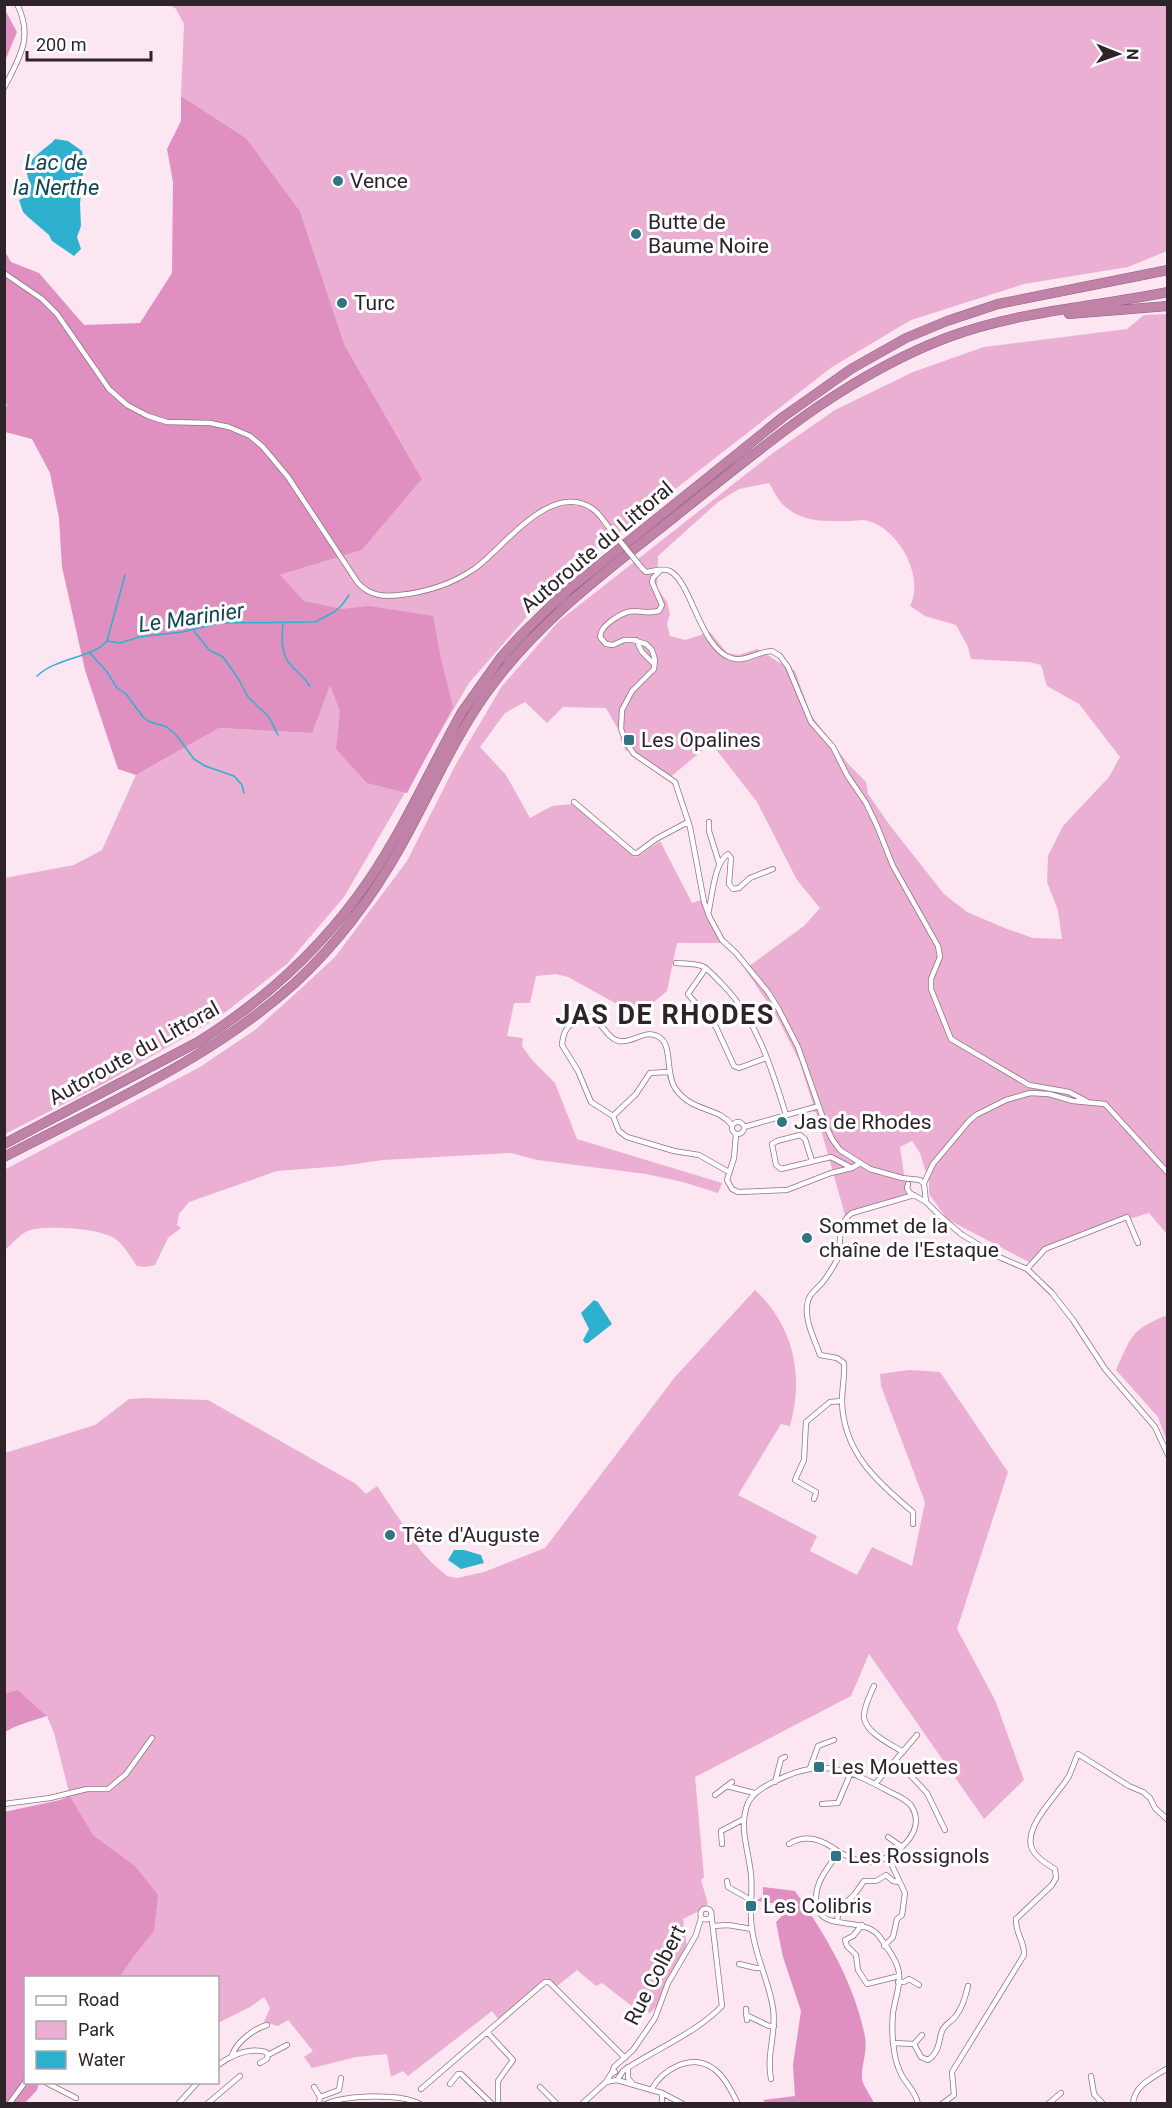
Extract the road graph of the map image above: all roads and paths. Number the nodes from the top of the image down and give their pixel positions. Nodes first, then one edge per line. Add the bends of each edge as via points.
1 (17, 4) edge
2 (4, 88) edge
3 (1167, 270) edge
4 (4, 273) edge
5 (1167, 276) edge
6 (1167, 292) edge
7 (1167, 306) edge
8 (986, 309) junction
9 (1016, 319) junction
10 (661, 570) junction
11 (636, 640) junction
12 (654, 664) junction
13 (574, 802) dead end
14 (688, 822) junction
15 (710, 822) dead end
16 (719, 863) junction
17 (773, 870) dead end
18 (708, 914) junction
19 (676, 963) dead end
20 (706, 968) junction
21 (766, 1058) junction
22 (668, 1072) junction
23 (1063, 1090) junction
24 (1070, 1092) junction
25 (1049, 1094) junction
26 (1068, 1100) junction
27 (1086, 1101) junction
28 (819, 1106) junction
29 (786, 1115) junction
30 (613, 1116) junction
31 (732, 1125) junction
32 (744, 1127) junction
33 (736, 1134) junction
34 (4, 1144) edge
35 (4, 1157) edge
36 (812, 1161) junction
37 (860, 1163) junction
38 (852, 1168) junction
39 (729, 1172) junction
40 (1167, 1173) edge
41 (902, 1178) junction
42 (913, 1179) junction
43 (908, 1184) junction
44 (922, 1185) junction
45 (908, 1191) junction
46 (915, 1195) junction
47 (906, 1198) junction
48 (926, 1202) junction
49 (1138, 1243) dead end
50 (1027, 1269) junction
51 (842, 1401) junction
52 (1167, 1455) edge
53 (814, 1499) dead end
54 (913, 1524) dead end
55 (874, 1686) dead end
56 (917, 1735) dead end
57 (152, 1738) dead end
58 (834, 1740) dead end
59 (903, 1752) junction
60 (896, 1760) junction
61 (773, 1761) dead end
62 (810, 1768) junction
63 (851, 1772) junction
64 (732, 1782) dead end
65 (775, 1782) junction
66 (875, 1784) junction
67 (727, 1786) junction
68 (754, 1793) junction
69 (715, 1795) dead end
70 (4, 1804) edge
71 (822, 1804) dead end
72 (744, 1819) junction
73 (1167, 1820) edge
74 (945, 1830) dead end
75 (888, 1838) dead end
76 (722, 1844) dead end
77 (789, 1844) dead end
78 (902, 1848) junction
79 (839, 1852) junction
80 (888, 1857) junction
81 (727, 1881) dead end
82 (899, 1882) junction
83 (728, 1887) junction
84 (729, 1894) dead end
85 (751, 1900) junction
86 (711, 1912) junction
87 (701, 1918) junction
88 (837, 1921) junction
89 (862, 1925) junction
90 (713, 1926) junction
91 (752, 1929) junction
92 (884, 1946) junction
93 (739, 1964) dead end
94 (762, 1968) junction
95 (899, 1979) junction
96 (919, 1985) dead end
97 (968, 1986) dead end
98 (746, 2015) dead end
99 (267, 2025) dead end
100 (774, 2026) junction
101 (487, 2032) junction
102 (922, 2035) dead end
103 (893, 2043) junction
104 (914, 2044) junction
105 (287, 2045) dead end
106 (232, 2055) junction
107 (268, 2055) junction
108 (625, 2058) junction
109 (260, 2063) dead end
110 (219, 2064) edge
111 (628, 2067) junction
112 (1167, 2068) edge
113 (240, 2076) dead end
114 (1091, 2076) dead end
115 (615, 2077) junction
116 (341, 2078) dead end
117 (771, 2079) dead end
118 (629, 2082) junction
119 (24, 2084) edge
120 (49, 2084) edge
121 (196, 2084) edge
122 (450, 2084) dead end
123 (314, 2087) dead end
124 (540, 2087) dead end
125 (421, 2089) dead end
126 (651, 2090) junction
127 (662, 2093) junction
128 (1061, 2093) dead end
129 (320, 2097) junction
130 (76, 2098) dead end
131 (681, 2102) edge
132 (9, 2103) edge
133 (178, 2103) edge
134 (207, 2103) edge
135 (319, 2103) edge
136 (326, 2103) edge
137 (420, 2103) edge
138 (492, 2103) edge
139 (498, 2103) edge
140 (557, 2103) edge
141 (582, 2103) edge
142 (662, 2103) edge
143 (671, 2103) edge
144 (738, 2103) edge
145 (918, 2103) edge
146 (942, 2103) edge
147 (1048, 2103) edge
148 (1103, 2103) edge
149 (1133, 2103) edge

1 - 2 street via 25,36 19,59
3 - 8 highway, Autoroute du Littoral
4 - 10 street, bridge via 57,314 105,384 127,405 167,422 229,427 263,447 288,477 358,583 370,593 408,594 453,581 489,558 531,518 562,504 587,506 641,567 648,572
5 - 8 highway
6 - 9 highway, Autoroute du Littoral
7 - 9 highway
8 - 34 highway, Autoroute du Littoral via 906,338 851,369 783,417 562,595 521,635 479,686 370,878 302,960 255,1003 198,1042
9 - 35 highway, Autoroute du Littoral via 909,353 851,384 783,432 573,598 527,642 486,694 377,885 331,946 296,982 207,1050
10 - 11 street via 652,582 662,605 659,611 626,611 604,626 600,635 608,645
10 - 23 street via 674,574 704,631 726,656 740,659 770,651 778,654 788,667 811,722 837,753 866,803 893,866 938,946 940,957 931,989 951,1039 1029,1085
11 - 12 street
11 - 12 street via 652,650
12 - 14 street via 651,674 627,698 621,729 634,754 673,779
13 - 14 street via 637,854
14 - 18 street
15 - 16 street
16 - 17 street via 725,855 730,856 729,884 736,889 750,878
16 - 18 street
18 - 28 street via 722,940 778,1008 798,1047
19 - 20 street
20 - 21 street via 743,1009
20 - 21 street via 688,994 716,1027 734,1066 739,1068
21 - 29 street
22 - 30 street via 650,1073 636,1094
22 - 30 street via 668,1050 659,1036 647,1034 619,1041 600,1022 588,1017 569,1025 562,1038 564,1051 578,1071 591,1102
22 - 31 street via 674,1087 690,1104 717,1113
23 - 24 street
23 - 25 street
24 - 26 street via 1072,1097
24 - 27 street
25 - 26 street
25 - 44 street via 1026,1093 976,1115 940,1156
26 - 27 street
27 - 40 street via 1108,1106
28 - 29 street
28 - 37 street via 840,1150
29 - 32 street
30 - 39 street via 619,1131 634,1141 694,1154
31 - 32 street via 738,1122
31 - 33 street
32 - 33 street
33 - 39 street
36 - 36 street via 781,1170 776,1166 772,1144 800,1135
36 - 38 street via 831,1157
37 - 38 street
37 - 41 street
38 - 39 street via 780,1191 735,1191 727,1180
41 - 42 street
41 - 43 street
42 - 43 street
42 - 44 street
43 - 45 street
44 - 46 street
44 - 48 street
45 - 46 street
45 - 47 street
46 - 47 street
46 - 48 street
47 - 51 street via 852,1213 840,1229 837,1260 810,1294 806,1315 820,1355 843,1363
48 - 50 street via 962,1234
49 - 50 street via 1127,1217 1045,1249
50 - 52 street via 1052,1293 1105,1369 1155,1427
51 - 53 street via 830,1402 806,1422 804,1460 795,1480 816,1492
51 - 54 street via 850,1445 879,1484 913,1512
55 - 59 street via 865,1721 875,1734
56 - 59 street
57 - 70 street via 126,1774 108,1789
58 - 62 street via 818,1746
59 - 60 street
60 - 66 street
60 - 74 street via 927,1792
61 - 65 street via 783,1758
62 - 63 street
62 - 65 street
63 - 66 street
63 - 71 street via 840,1804
64 - 67 street
65 - 68 street
66 - 78 street via 914,1810 914,1827
67 - 68 street
67 - 69 street
68 - 72 street
72 - 76 street via 721,1828
72 - 85 street
73 - 146 street via 1150,1797 1078,1754 1068,1776 1038,1819 1031,1842 1037,1856 1055,1869 1056,1878 1017,1917 1016,1928 1024,1954 952,2072 954,2095
75 - 78 street
77 - 79 street via 810,1838
78 - 80 street
79 - 80 street via 860,1861
79 - 88 street via 820,1879 816,1892 821,1914
80 - 82 street
81 - 83 street
82 - 88 street via 886,1875 876,1881 864,1881 839,1909
82 - 92 street via 905,1893 902,1915
83 - 84 street
83 - 85 street
85 - 91 street
86 - 87 street via 708,1919
86 - 87 street via 703,1909
86 - 90 street
87 - 108 street, Rue Colbert via 655,2018
88 - 89 street
89 - 92 street via 875,1932
89 - 95 street via 845,1940 856,1955 858,1970 867,1984
90 - 91 street
90 - 111 street via 722,2006
91 - 94 street
92 - 95 street via 897,1965
93 - 94 street
94 - 100 street via 771,1995
95 - 96 street
95 - 103 street
97 - 104 street via 962,2007 944,2028 932,2058 921,2057
98 - 100 street
99 - 106 street via 242,2040
100 - 117 street via 768,2064
101 - 108 street via 549,1982
101 - 125 street
101 - 139 street via 513,2060 498,2081
102 - 104 street
103 - 104 street
103 - 145 street via 899,2069
105 - 107 street
106 - 107 street via 255,2050
106 - 110 street
107 - 109 street
108 - 115 street, Rue Colbert via 614,2067
111 - 115 street
111 - 118 street
112 - 149 street via 1136,2091
113 - 134 street
114 - 148 street via 1094,2094
115 - 118 street
115 - 141 street
116 - 129 street via 339,2090
118 - 126 street
119 - 132 street
120 - 130 street
121 - 133 street
122 - 138 street via 461,2074
123 - 129 street
124 - 140 street
126 - 127 street
126 - 144 street via 679,2065 699,2063 715,2070
127 - 131 street
127 - 142 street
128 - 147 street
129 - 135 street
131 - 143 street
136 - 137 street via 378,2097

